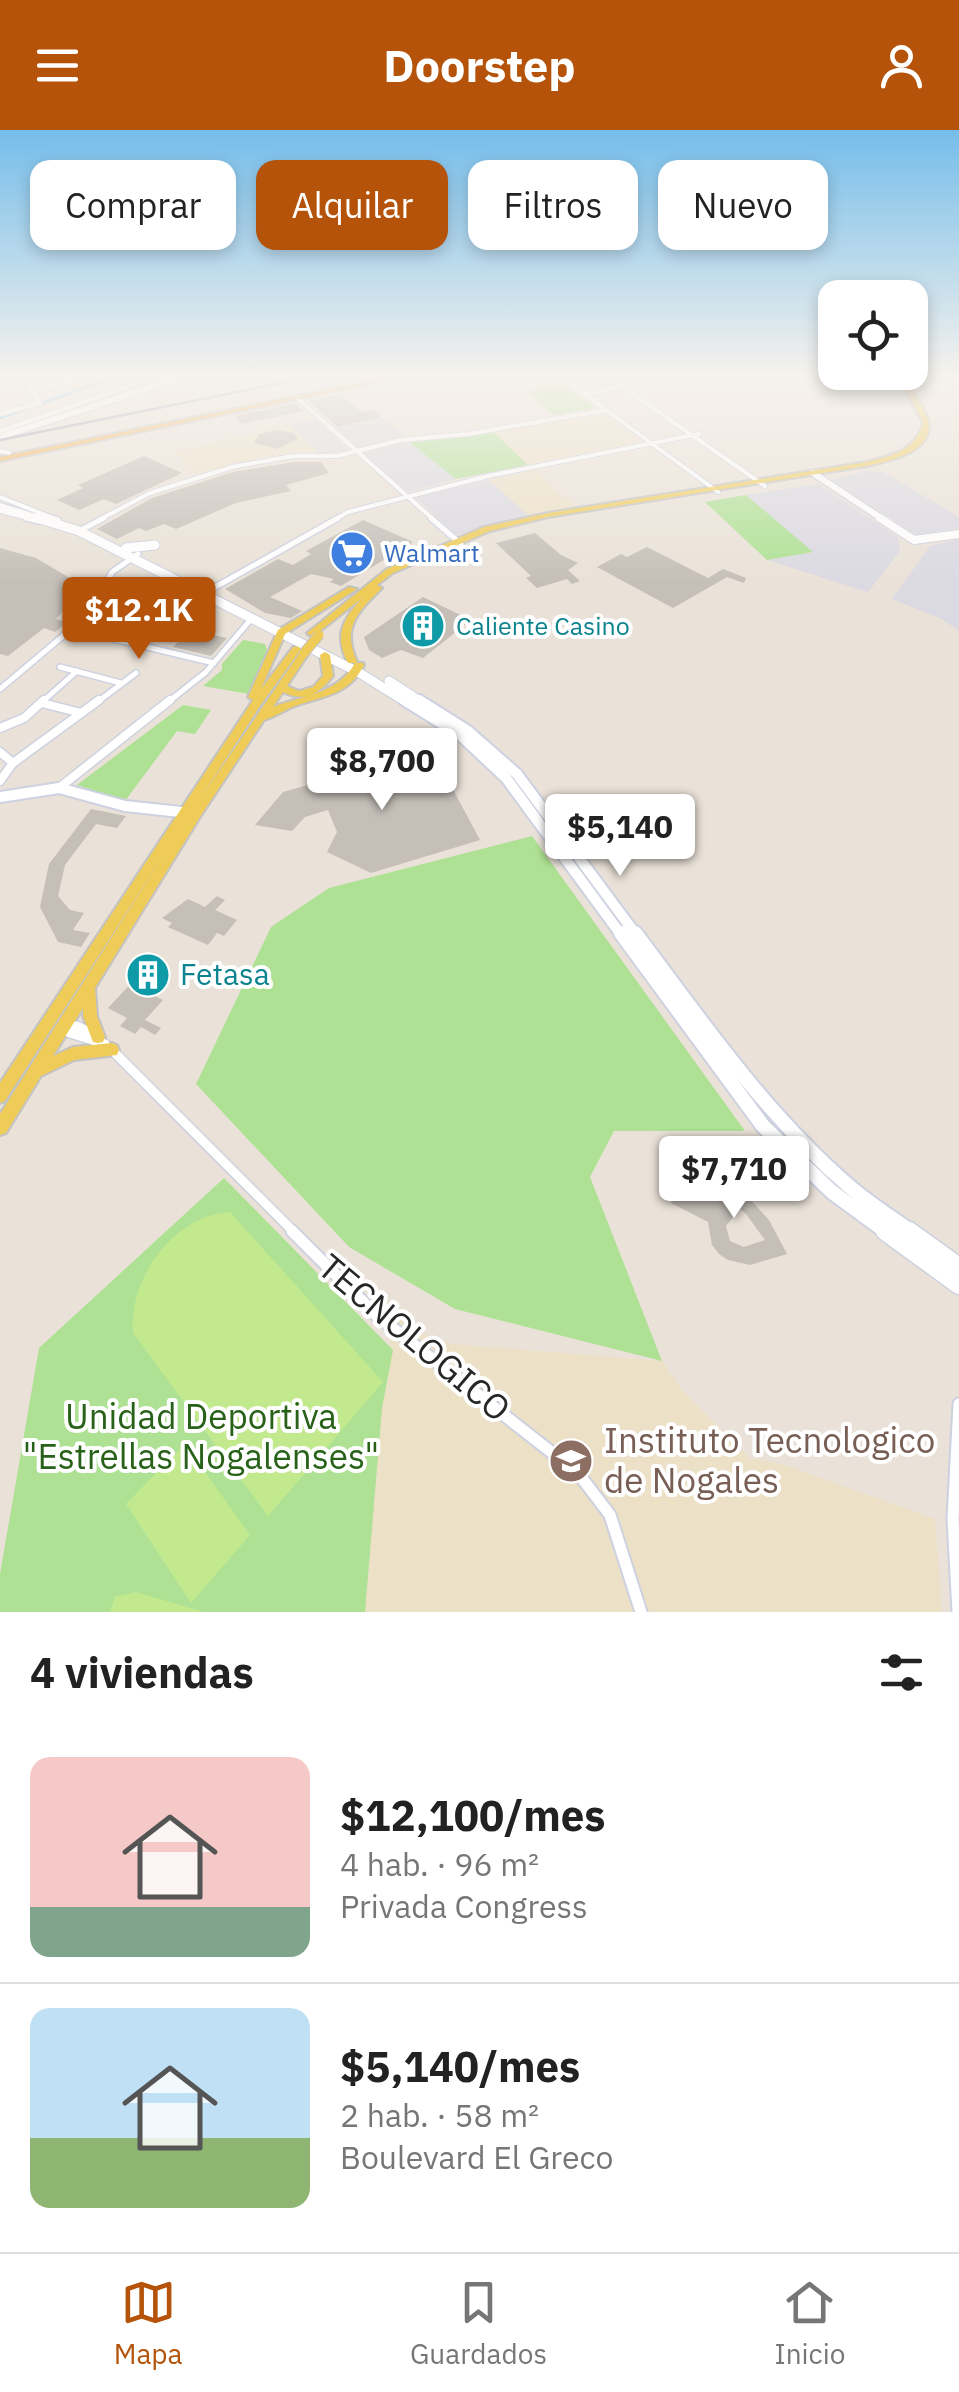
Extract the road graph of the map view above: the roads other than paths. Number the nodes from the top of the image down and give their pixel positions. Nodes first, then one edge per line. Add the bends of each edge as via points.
1 (42, 445) edge
2 (46, 445) edge
3 (47, 445) edge
4 (349, 445) edge
5 (382, 445) edge
6 (638, 445) edge
7 (651, 445) edge
8 (712, 445) edge
9 (913, 445) edge
10 (921, 445) edge
11 (357, 452) junction
12 (2, 454) edge
13 (820, 478) junction
14 (766, 483) junction
15 (712, 491) junction
16 (407, 496) junction
17 (0, 507) edge
18 (57, 521) junction
19 (82, 530) junction
20 (958, 533) edge
21 (458, 542) junction
22 (126, 548) junction
23 (134, 558) junction
24 (154, 562) junction
25 (390, 570) junction
26 (377, 588) junction
27 (207, 592) junction
28 (252, 618) junction
29 (72, 629) junction
30 (284, 630) junction
31 (316, 634) junction
32 (300, 651) junction
33 (325, 655) junction
34 (212, 665) junction
35 (356, 666) junction
36 (60, 667) dead end
37 (77, 671) junction
38 (136, 672) dead end
39 (121, 684) junction
40 (281, 687) junction
41 (0, 689) edge
42 (42, 703) junction
43 (81, 713) junction
44 (250, 713) junction
45 (0, 728) edge
46 (253, 729) junction
47 (0, 752) edge
48 (7, 765) edge
49 (0, 781) edge
50 (59, 788) junction
51 (4, 795) edge
52 (191, 814) junction
53 (600, 897) junction
54 (83, 983) junction
55 (63, 1027) junction
56 (105, 1044) junction
57 (25, 1071) junction
58 (0, 1096) edge
59 (0, 1128) edge
60 (959, 1267) edge
61 (959, 1285) edge
62 (959, 1404) edge
63 (640, 1612) edge
64 (958, 1612) edge

1 - 12 highway
2 - 12 highway
3 - 12 highway
4 - 11 street
5 - 11 street
6 - 16 street
7 - 15 street
8 - 14 street
9 - 13 main road
10 - 13 main road via 890,463
11 - 16 street
11 - 19 street via 220,470 150,493
13 - 14 main road
13 - 20 street via 914,540
14 - 15 main road
15 - 21 main road
16 - 21 street
16 - 27 street via 348,512
17 - 18 street
17 - 18 street
17 - 18 main road
18 - 19 main road
19 - 22 main road
19 - 23 main road
21 - 25 main road
21 - 26 main road
22 - 23 main road
22 - 24 main road via 156,547
23 - 24 main road
23 - 27 main road
23 - 29 street via 112,572 94,607
24 - 27 main road
25 - 30 main road
25 - 31 main road
26 - 31 main road
26 - 35 main road via 349,622 344,649
27 - 28 main road
27 - 30 main road
28 - 30 main road
28 - 34 street
29 - 34 street
29 - 41 street
30 - 33 main road
30 - 35 main road
30 - 44 main road
31 - 32 main road, bridge
32 - 40 main road
32 - 44 main road
33 - 35 main road
33 - 40 main road via 328,676 317,689 298,695
34 - 50 street
35 - 46 main road via 316,699 278,706
35 - 53 main road via 488,758
36 - 37 street
37 - 39 street
37 - 42 street
38 - 39 street
39 - 43 street
40 - 46 main road
42 - 43 street
42 - 45 street
43 - 48 street
44 - 52 main road
46 - 52 main road
47 - 48 street
48 - 49 street
50 - 51 street
50 - 52 street
52 - 54 main road
53 - 60 main road via 801,1142 852,1189
53 - 61 main road via 763,1126 832,1192
54 - 55 main road
54 - 56 main road
54 - 57 main road
55 - 56 street, TECNOLOGICO
55 - 57 main road
56 - 57 main road
56 - 63 street, TECNOLOGICO via 376,1316 578,1473 610,1515
57 - 58 main road
57 - 59 main road
62 - 64 street via 953,1519

